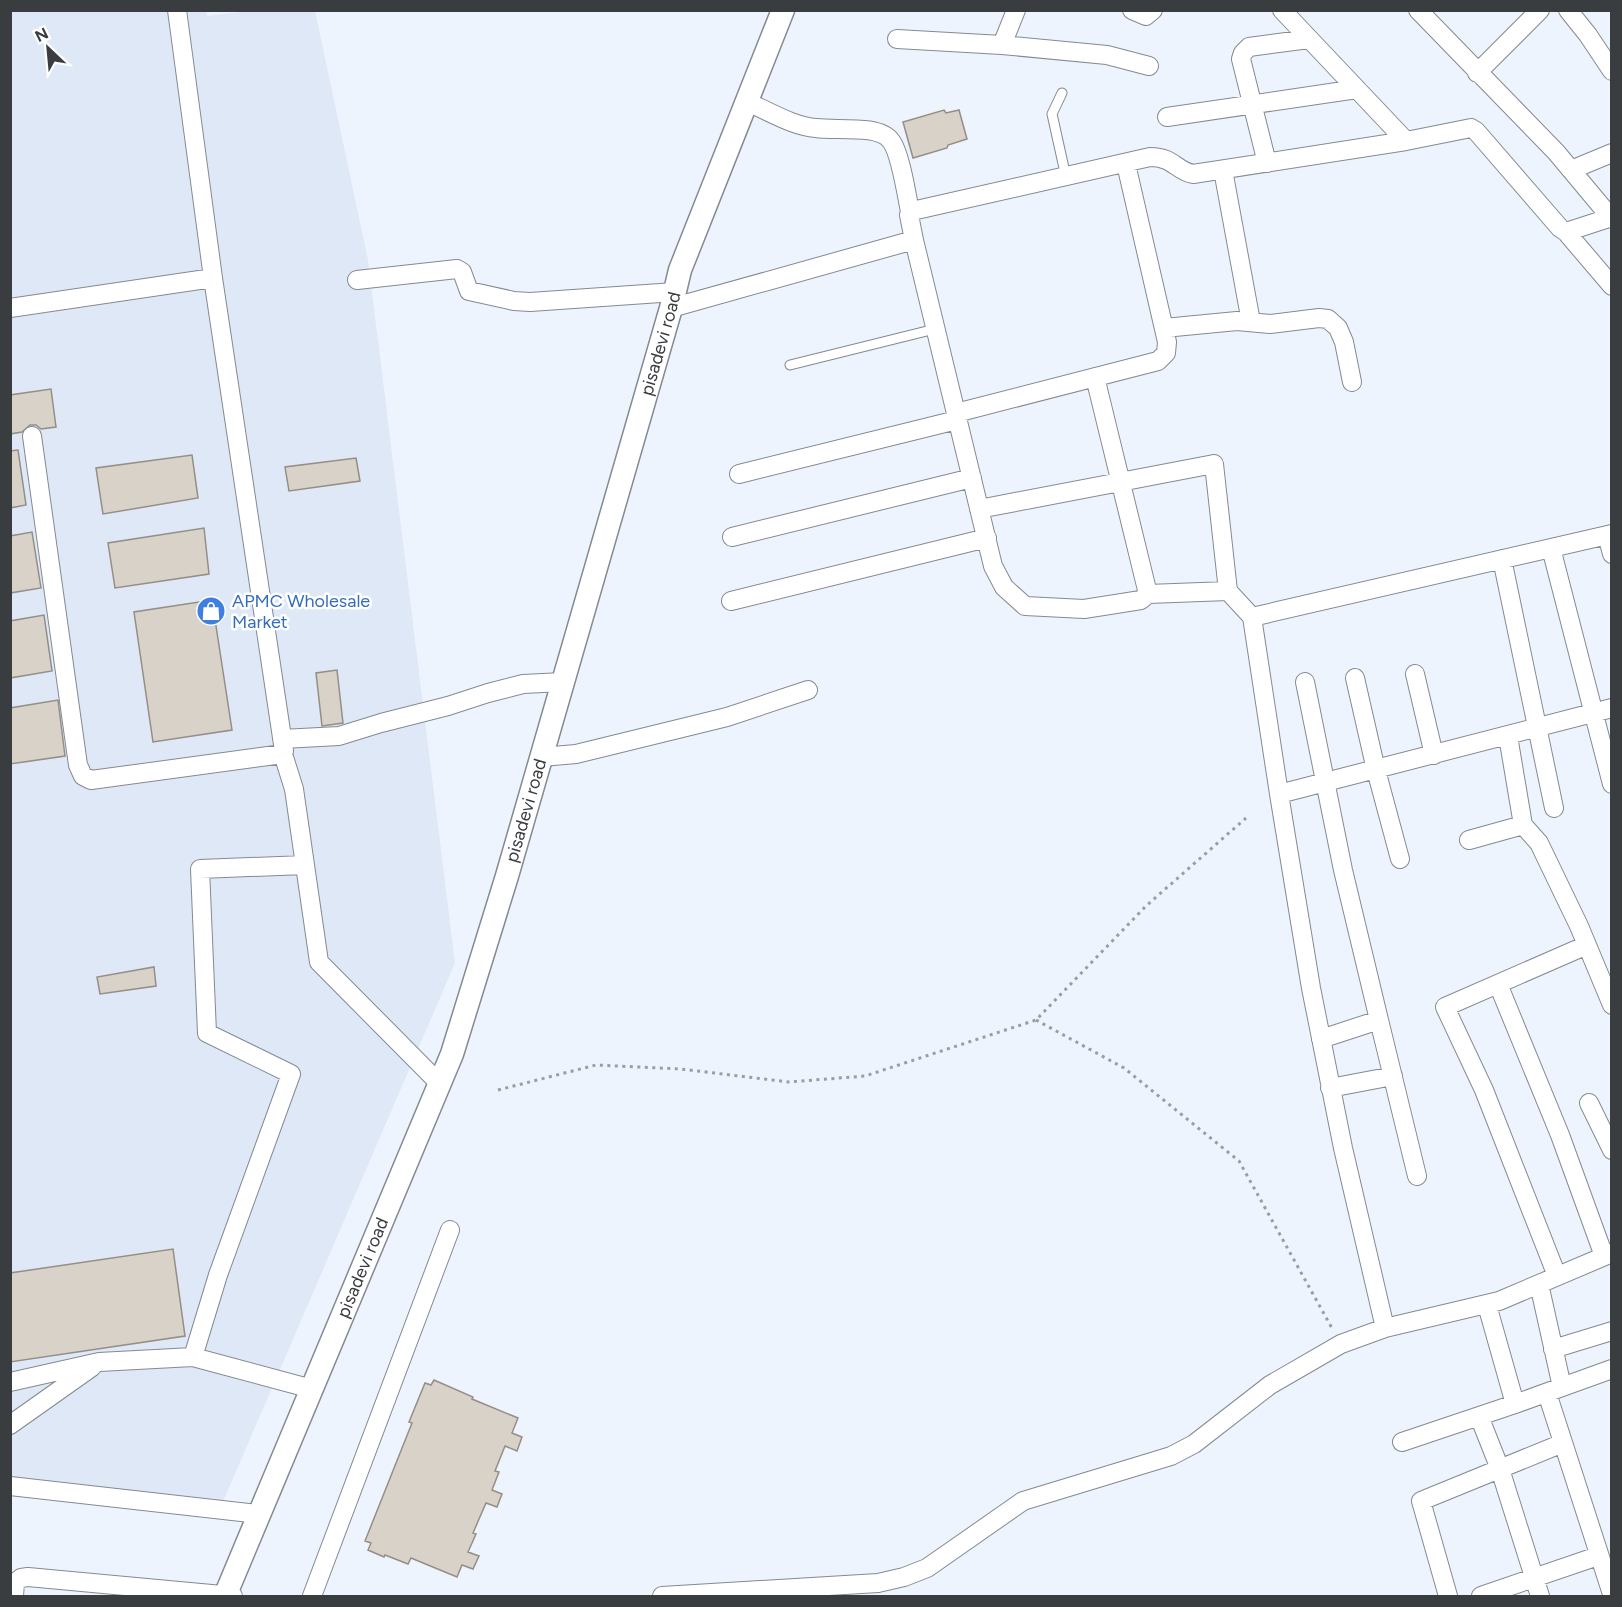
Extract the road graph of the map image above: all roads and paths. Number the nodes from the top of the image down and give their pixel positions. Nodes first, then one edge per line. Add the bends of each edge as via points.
1 (177, 10) edge
2 (783, 10) edge
3 (1016, 10) edge
4 (1132, 10) edge
5 (1153, 10) edge
6 (1282, 10) edge
7 (1418, 10) edge
8 (1540, 10) edge
9 (1568, 10) edge
10 (897, 39) dead end
11 (1309, 39) junction
12 (1002, 45) junction
13 (1149, 66) dead end
14 (1611, 71) edge
15 (1477, 73) junction
16 (1357, 89) junction
17 (1062, 93) dead end
18 (747, 102) junction
19 (1252, 103) junction
20 (1167, 117) dead end
21 (1406, 141) junction
22 (1611, 153) edge
23 (1267, 163) junction
24 (1126, 164) junction
25 (1223, 170) junction
26 (1571, 170) junction
27 (1065, 177) junction
28 (910, 212) junction
29 (1611, 218) edge
30 (1566, 232) junction
31 (914, 240) junction
32 (213, 278) junction
33 (357, 280) dead end
34 (1611, 286) edge
35 (673, 300) junction
36 (10, 308) edge
37 (1251, 322) junction
38 (1164, 328) junction
39 (935, 329) junction
40 (790, 365) dead end
41 (1095, 377) junction
42 (1352, 382) dead end
43 (956, 417) junction
44 (32, 436) dead end
45 (739, 474) dead end
46 (972, 478) junction
47 (1121, 480) junction
48 (979, 509) junction
49 (1609, 534) edge
50 (732, 537) dead end
51 (987, 538) junction
52 (1551, 548) junction
53 (1611, 554) edge
54 (1502, 559) junction
55 (1228, 591) junction
56 (1148, 594) junction
57 (730, 601) dead end
58 (1252, 617) junction
59 (1414, 674) dead end
60 (1355, 678) dead end
61 (563, 682) junction
62 (1305, 682) dead end
63 (808, 690) dead end
64 (1611, 708) edge
65 (1593, 712) junction
66 (1539, 728) junction
67 (1508, 736) junction
68 (282, 746) junction
69 (1434, 755) junction
70 (542, 756) junction
71 (1376, 770) junction
72 (1325, 783) junction
73 (1611, 784) edge
74 (1278, 795) junction
75 (1554, 808) dead end
76 (1246, 818) dead end
77 (1523, 825) junction
78 (1469, 840) dead end
79 (1400, 859) dead end
80 (305, 865) junction
81 (1587, 945) junction
82 (1498, 984) junction
83 (1611, 1005) edge
84 (1036, 1020) junction
85 (1379, 1020) junction
86 (1321, 1039) junction
87 (1393, 1076) junction
88 (440, 1084) junction
89 (1330, 1088) junction
90 (498, 1090) dead end
91 (1589, 1103) dead end
92 (1611, 1150) edge
93 (1417, 1176) dead end
94 (450, 1230) dead end
95 (1607, 1254) edge
96 (1557, 1276) junction
97 (1539, 1284) junction
98 (1487, 1305) junction
99 (1385, 1328) junction
100 (1611, 1331) edge
101 (1341, 1344) junction
102 (1553, 1349) junction
103 (193, 1357) junction
104 (99, 1362) junction
105 (1611, 1369) edge
106 (10, 1382) edge
107 (312, 1389) junction
108 (1554, 1390) junction
109 (1515, 1404) junction
110 (1479, 1416) junction
111 (10, 1425) edge
112 (1402, 1442) dead end
113 (1563, 1443) junction
114 (1500, 1469) junction
115 (10, 1486) edge
116 (258, 1514) junction
117 (1598, 1556) junction
118 (1535, 1578) junction
119 (1611, 1589) edge
120 (14, 1596) edge
121 (228, 1596) edge
122 (312, 1596) edge
123 (663, 1596) edge
124 (1448, 1596) edge
125 (1480, 1596) edge
126 (1540, 1596) edge

1 - 32 street
2 - 18 street, pisadevi road
3 - 12 street
4 - 5 street via 1146,16
6 - 11 street
7 - 15 street
8 - 15 street
9 - 14 street
10 - 12 street
11 - 16 street
11 - 19 street via 1245,50 1241,59
12 - 13 street via 1107,55
15 - 26 street
16 - 19 street
16 - 21 street
17 - 27 lane via 1052,114
18 - 28 street via 798,125 883,133 894,146
18 - 35 street, pisadevi road via 680,270
19 - 20 street
19 - 23 street
21 - 23 street
21 - 30 street via 1466,128 1476,131
22 - 26 street
23 - 25 street
24 - 25 street via 1157,157 1190,173
24 - 27 street
24 - 38 street
25 - 37 street
26 - 29 street
27 - 28 street
28 - 31 street
29 - 30 street
30 - 34 street
31 - 35 street
31 - 39 street
32 - 36 street
32 - 68 street
33 - 35 street via 457,268 469,291 514,301
35 - 61 street, pisadevi road
37 - 38 street
37 - 42 street via 1328,319 1338,328 1344,342
38 - 41 street via 1166,353 1158,361
39 - 40 lane
39 - 43 street
41 - 43 street
41 - 47 street
43 - 45 street
43 - 46 street
44 - 68 street via 78,765 83,776 91,780
46 - 48 street
46 - 50 street
47 - 48 street
47 - 55 street via 1214,464
47 - 56 street
48 - 51 street
49 - 52 street
49 - 53 street
51 - 56 street via 993,566 1004,587 1025,606 1084,609 1141,600
51 - 57 street
52 - 54 street
52 - 65 street
54 - 58 street
54 - 66 street
55 - 56 street
55 - 58 street
58 - 74 street
59 - 69 street
60 - 71 street
61 - 68 street via 514,686 339,736
61 - 70 street, pisadevi road
62 - 72 street
63 - 70 street via 727,717 576,754
64 - 65 street
65 - 66 street
65 - 73 street
66 - 67 street
66 - 75 street
67 - 69 street
67 - 77 street
68 - 80 street via 294,789
69 - 71 street
70 - 88 street, pisadevi road
71 - 72 street
71 - 79 street
72 - 74 street
72 - 85 street
74 - 86 street
76 - 84 path via 1146,906
77 - 78 street
77 - 81 street via 1539,843
80 - 88 street via 319,962
80 - 103 street via 200,869 207,1033 291,1074 218,1275
81 - 82 street
81 - 83 street
82 - 95 street
82 - 96 street via 1445,1007 1485,1090
84 - 90 path via 865,1076 789,1082 681,1069 596,1065
84 - 101 path via 1124,1068 1239,1161
85 - 86 street
85 - 87 street
86 - 89 street
87 - 89 street
87 - 93 street
88 - 107 street, pisadevi road
89 - 99 street
91 - 92 street
94 - 122 street
95 - 96 street
96 - 97 street
97 - 98 street
97 - 102 street
98 - 99 street
98 - 109 street
99 - 101 street
100 - 102 street
101 - 123 street via 1270,1385 1194,1444 1171,1456 1023,1501 927,1568 878,1583
102 - 108 street
103 - 104 street
103 - 107 street
104 - 106 street
104 - 111 street
105 - 108 street
107 - 116 street, pisadevi road
108 - 109 street
108 - 113 street
109 - 110 street
110 - 112 street
110 - 114 street
113 - 114 street
113 - 117 street
114 - 118 street
114 - 124 street via 1421,1501
115 - 116 street
116 - 121 street, pisadevi road
117 - 118 street
117 - 119 street
118 - 125 street
118 - 126 street
120 - 121 street via 15,1583 28,1577

